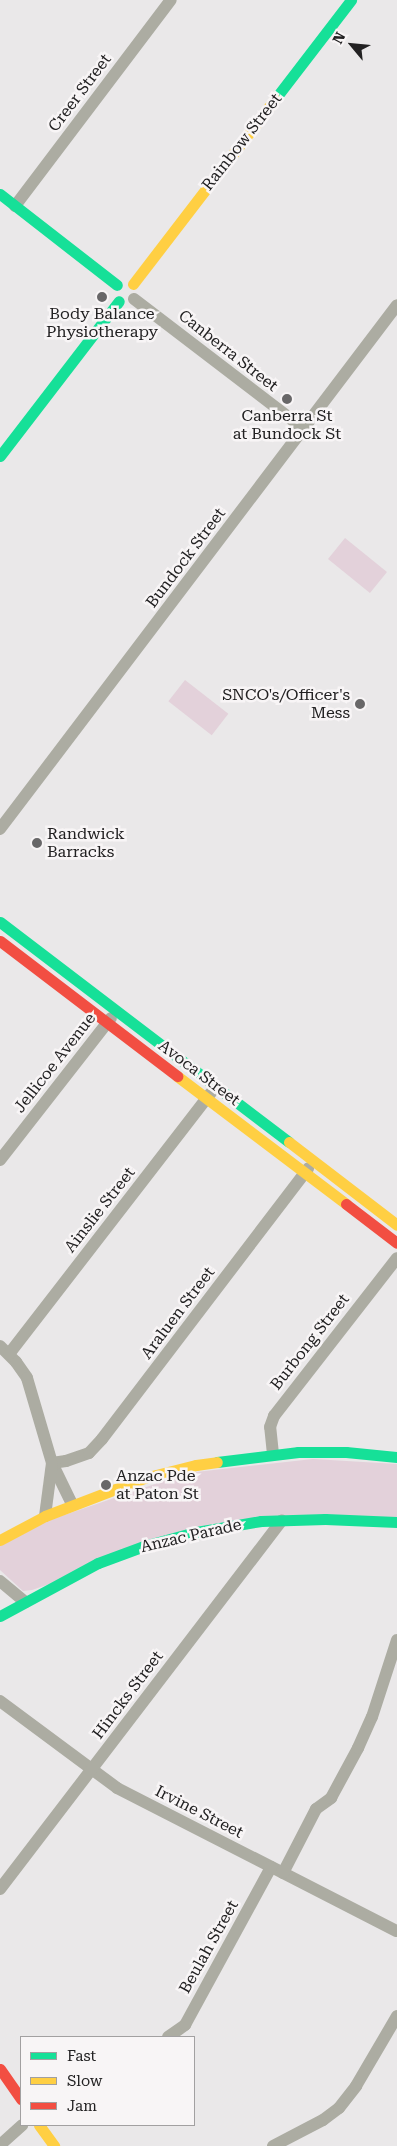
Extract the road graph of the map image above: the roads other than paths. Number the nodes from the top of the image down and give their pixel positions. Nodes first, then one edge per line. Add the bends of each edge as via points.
1 (171, 0) edge
2 (351, 0) edge
3 (0, 194) edge
4 (15, 206) junction
5 (133, 284) junction
6 (117, 286) junction
7 (134, 299) junction
8 (119, 301) junction
9 (397, 305) edge
10 (304, 429) junction
11 (0, 456) edge
12 (0, 829) edge
13 (0, 922) edge
14 (12, 930) junction
15 (1, 943) edge
16 (117, 1010) junction
17 (107, 1023) junction
18 (216, 1086) junction
19 (206, 1099) junction
20 (0, 1160) edge
21 (314, 1160) junction
22 (304, 1174) junction
23 (397, 1225) edge
24 (397, 1243) edge
25 (397, 1258) edge
26 (4, 1350) edge
27 (273, 1454) junction
28 (397, 1457) edge
29 (52, 1463) junction
30 (72, 1504) junction
31 (45, 1516) junction
32 (282, 1520) junction
33 (397, 1522) edge
34 (0, 1540) edge
35 (0, 1581) edge
36 (25, 1602) junction
37 (0, 1616) edge
38 (397, 1640) edge
39 (0, 1700) edge
40 (92, 1770) junction
41 (271, 1867) junction
42 (283, 1873) junction
43 (0, 1889) edge
44 (397, 1931) edge
45 (397, 2016) edge
46 (169, 2036) edge
47 (0, 2069) edge
48 (20, 2098) edge
49 (21, 2126) edge
50 (42, 2126) edge
51 (280, 2144) edge
52 (0, 2145) edge
53 (54, 2146) edge

1 - 4 street, Creer Street
2 - 5 main road, Rainbow Street
3 - 4 main road
4 - 6 main road
5 - 6 main road via 123,282
5 - 7 main road
6 - 8 main road via 115,292
7 - 8 main road via 126,303
7 - 10 street, Canberra Street
8 - 11 main road
9 - 10 street, Bundock Street
10 - 12 street, Bundock Street
13 - 14 main road, Avoca Street
14 - 15 street
14 - 16 main road, Avoca Street
15 - 17 main road, Avoca Street
16 - 17 street, Jellicoe Avenue
16 - 18 main road, Avoca Street
17 - 19 main road, Avoca Street
17 - 20 street, Jellicoe Avenue
18 - 19 street, Ainslie Street
18 - 21 main road, Avoca Street
19 - 22 main road, Avoca Street
19 - 26 street, Ainslie Street
21 - 22 street, Araluen Street
21 - 23 main road, Avoca Street
22 - 24 main road, Avoca Street
22 - 29 street, Araluen Street via 102,1439 89,1453
25 - 27 street, Burbong Street via 274,1416 270,1427
26 - 29 street via 27,1378
27 - 28 main road via 346,1452
27 - 30 main road via 170,1471
29 - 30 street
29 - 31 street
30 - 31 main road
31 - 34 main road
32 - 33 main road, Anzac Parade
32 - 36 main road, Anzac Parade via 216,1528 144,1546 75,1573
32 - 40 street, Hincks Street
35 - 36 street
36 - 37 main road, Anzac Parade
38 - 42 street via 375,1710 358,1748 331,1798 316,1809
39 - 40 street, Irvine Street
40 - 41 street, Irvine Street via 117,1788
40 - 43 street, Hincks Street
41 - 42 street, Irvine Street
41 - 46 street, Beulah Street via 185,2025
42 - 44 street, Irvine Street
45 - 51 street via 356,2086 339,2108
47 - 48 main road
49 - 52 street
50 - 53 main road

